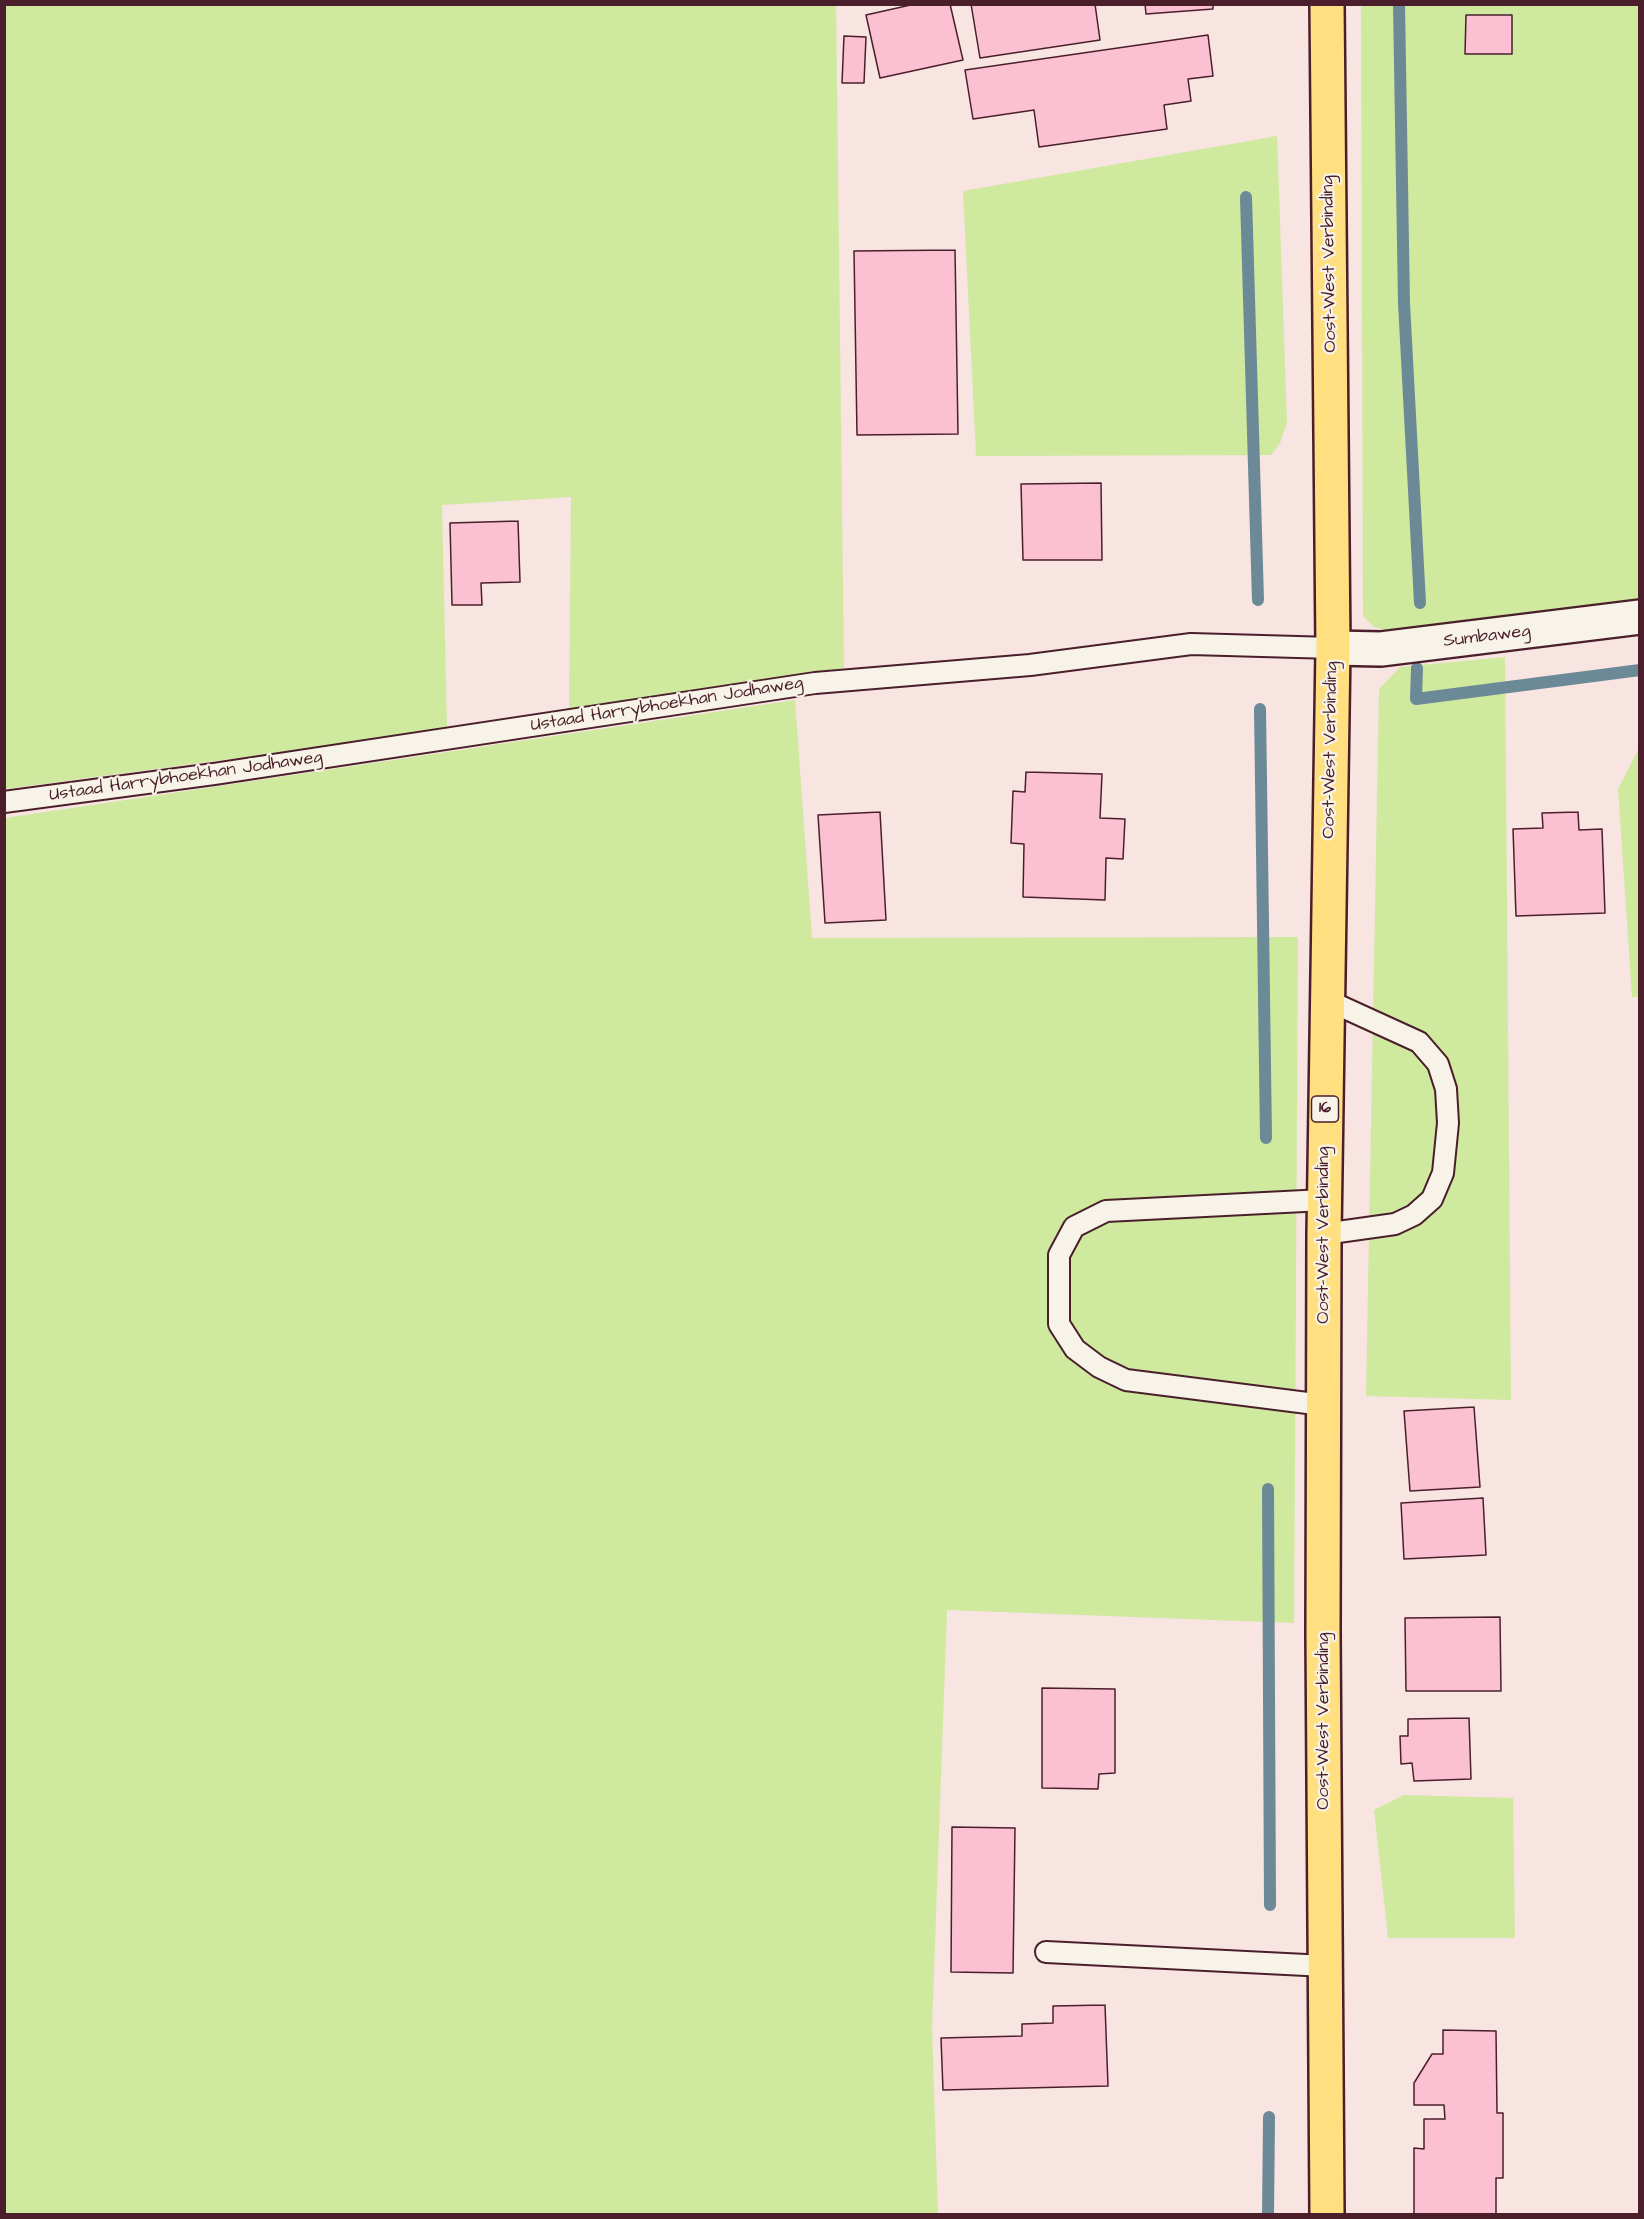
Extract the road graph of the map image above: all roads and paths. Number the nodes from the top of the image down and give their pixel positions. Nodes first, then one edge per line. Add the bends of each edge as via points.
1 (1327, 4) edge
2 (1640, 616) edge
3 (1333, 648) junction
4 (4, 802) edge
5 (1327, 1000) junction
6 (1324, 1200) junction
7 (1324, 1234) junction
8 (1323, 1406) junction
9 (1046, 1952) dead end
10 (1326, 1966) junction
11 (1327, 2214) edge

1 - 3 main road, Oost-West Verbinding / 16
2 - 3 street, Sumbaweg via 1381,649
3 - 4 lane, Ustaad Harrybhoekhan Jodhaweg via 1191,644 1030,665 815,683
3 - 5 main road, Oost-West Verbinding / 16
5 - 6 main road, Oost-West Verbinding / 16
5 - 7 lane via 1419,1042 1438,1064 1446,1089 1448,1123 1443,1173 1432,1199 1414,1215 1395,1224
6 - 7 main road, Oost-West Verbinding / 16
6 - 8 lane via 1106,1211 1074,1227 1059,1255 1059,1324 1075,1349 1099,1367 1126,1380
7 - 8 main road, Oost-West Verbinding / 16
8 - 10 main road, Oost-West Verbinding / 16
9 - 10 lane
10 - 11 main road, Oost-West Verbinding / 16

